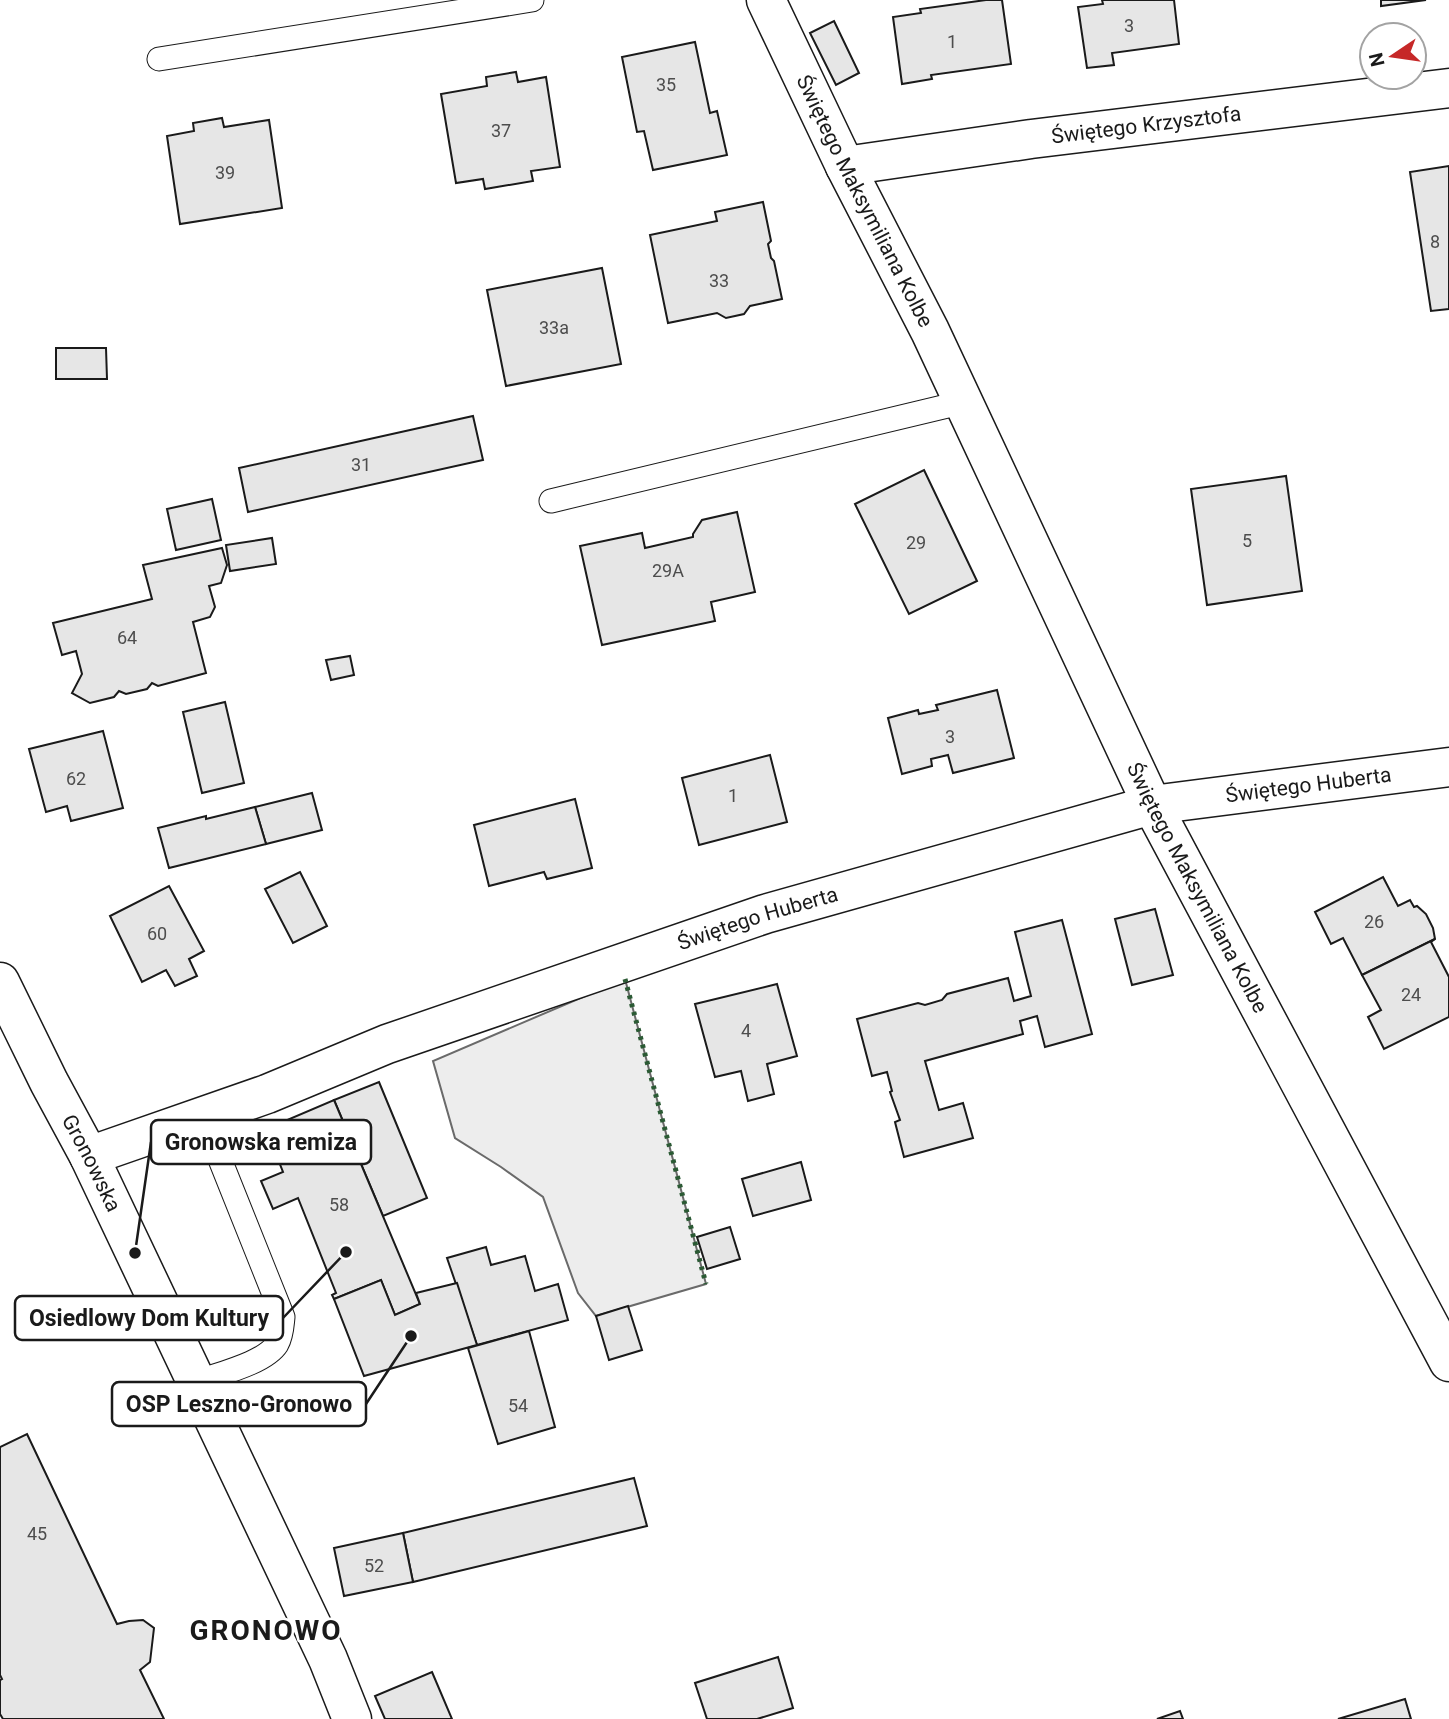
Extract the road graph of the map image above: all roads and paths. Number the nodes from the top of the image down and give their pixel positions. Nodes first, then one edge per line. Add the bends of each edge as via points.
1 (532, 0) edge
2 (766, 0) edge
3 (159, 60) dead end
4 (1449, 88) edge
5 (845, 166) junction
6 (964, 402) junction
7 (551, 501) dead end
8 (1449, 767) edge
9 (1152, 805) junction
10 (0, 982) edge
11 (203, 1116) junction
12 (89, 1156) junction
13 (1449, 1362) edge
14 (197, 1382) junction
15 (352, 1719) edge

1 - 3 lane
2 - 5 street, Świętego Maksymiliana Kolbe
4 - 5 street, Świętego Krzysztofa
5 - 6 street, Świętego Maksymiliana Kolbe
6 - 7 lane
6 - 9 street, Świętego Maksymiliana Kolbe
8 - 9 street, Świętego Huberta
9 - 11 street, Świętego Huberta via 765,914 387,1044
9 - 13 street, Świętego Maksymiliana Kolbe
10 - 12 street, Gronowska
11 - 12 street, Świętego Huberta
11 - 14 lane via 283,1317 276,1345 266,1355
12 - 14 street, Gronowska
14 - 15 street, Gronowska

